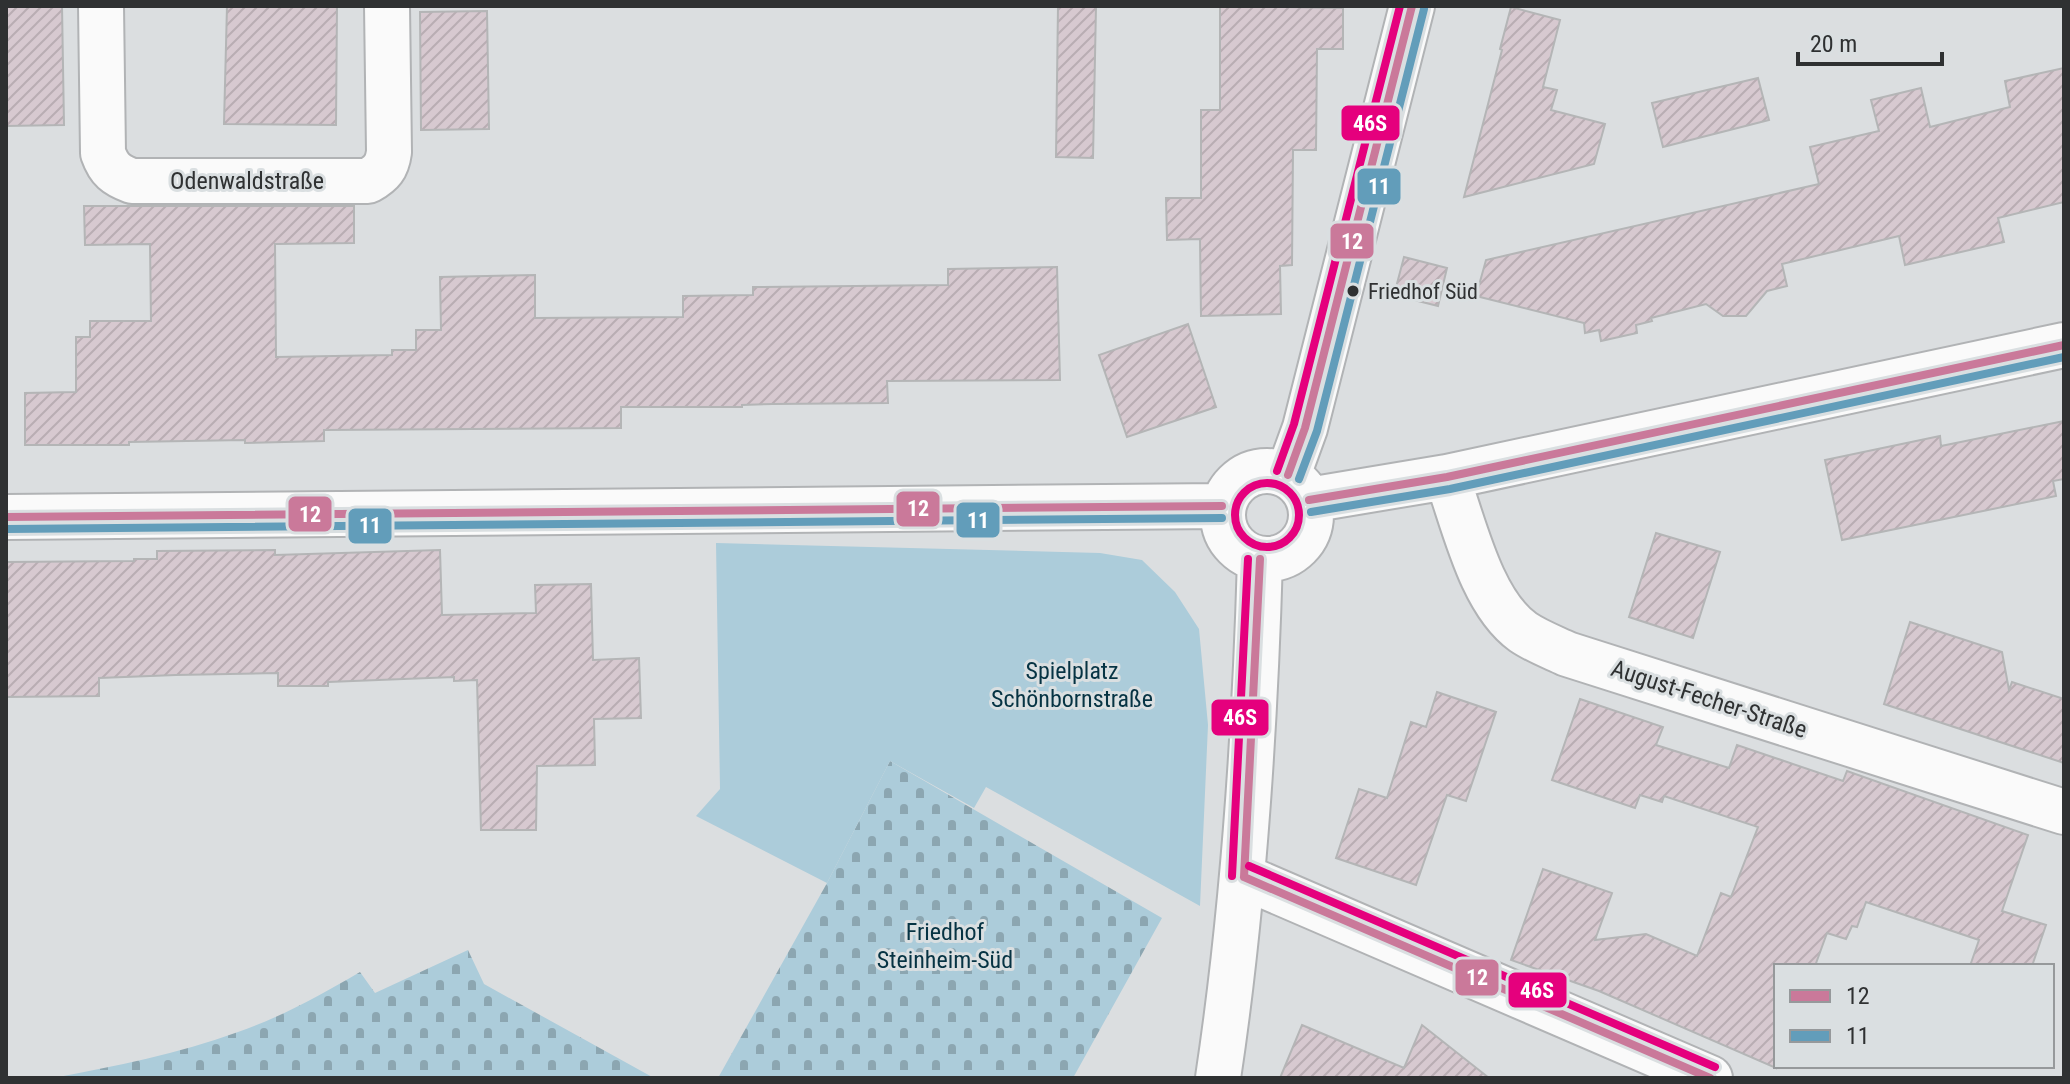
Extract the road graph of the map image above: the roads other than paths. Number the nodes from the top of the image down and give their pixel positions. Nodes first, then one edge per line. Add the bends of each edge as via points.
1 (101, 6) edge
2 (387, 6) edge
3 (1412, 6) edge
4 (2064, 345) edge
5 (1447, 477) junction
6 (1298, 488) junction
7 (1222, 506) junction
8 (6, 517) edge
9 (1260, 559) junction
10 (2064, 812) edge
11 (1244, 877) junction
12 (1218, 1078) edge
13 (1710, 1078) edge

1 - 2 street, Odenwaldstraße via 103,153 115,175 132,181 368,181 380,174 389,152
3 - 6 street via 1305,428
4 - 5 street
5 - 6 street
5 - 10 street, August-Fecher-Straße via 1499,607 1541,642
6 - 7 street via 1271,470 1259,470 1235,482
6 - 9 street via 1312,514 1305,539 1283,557
7 - 8 street
7 - 9 street via 1224,528 1233,545
9 - 11 street
11 - 12 street
11 - 13 street

